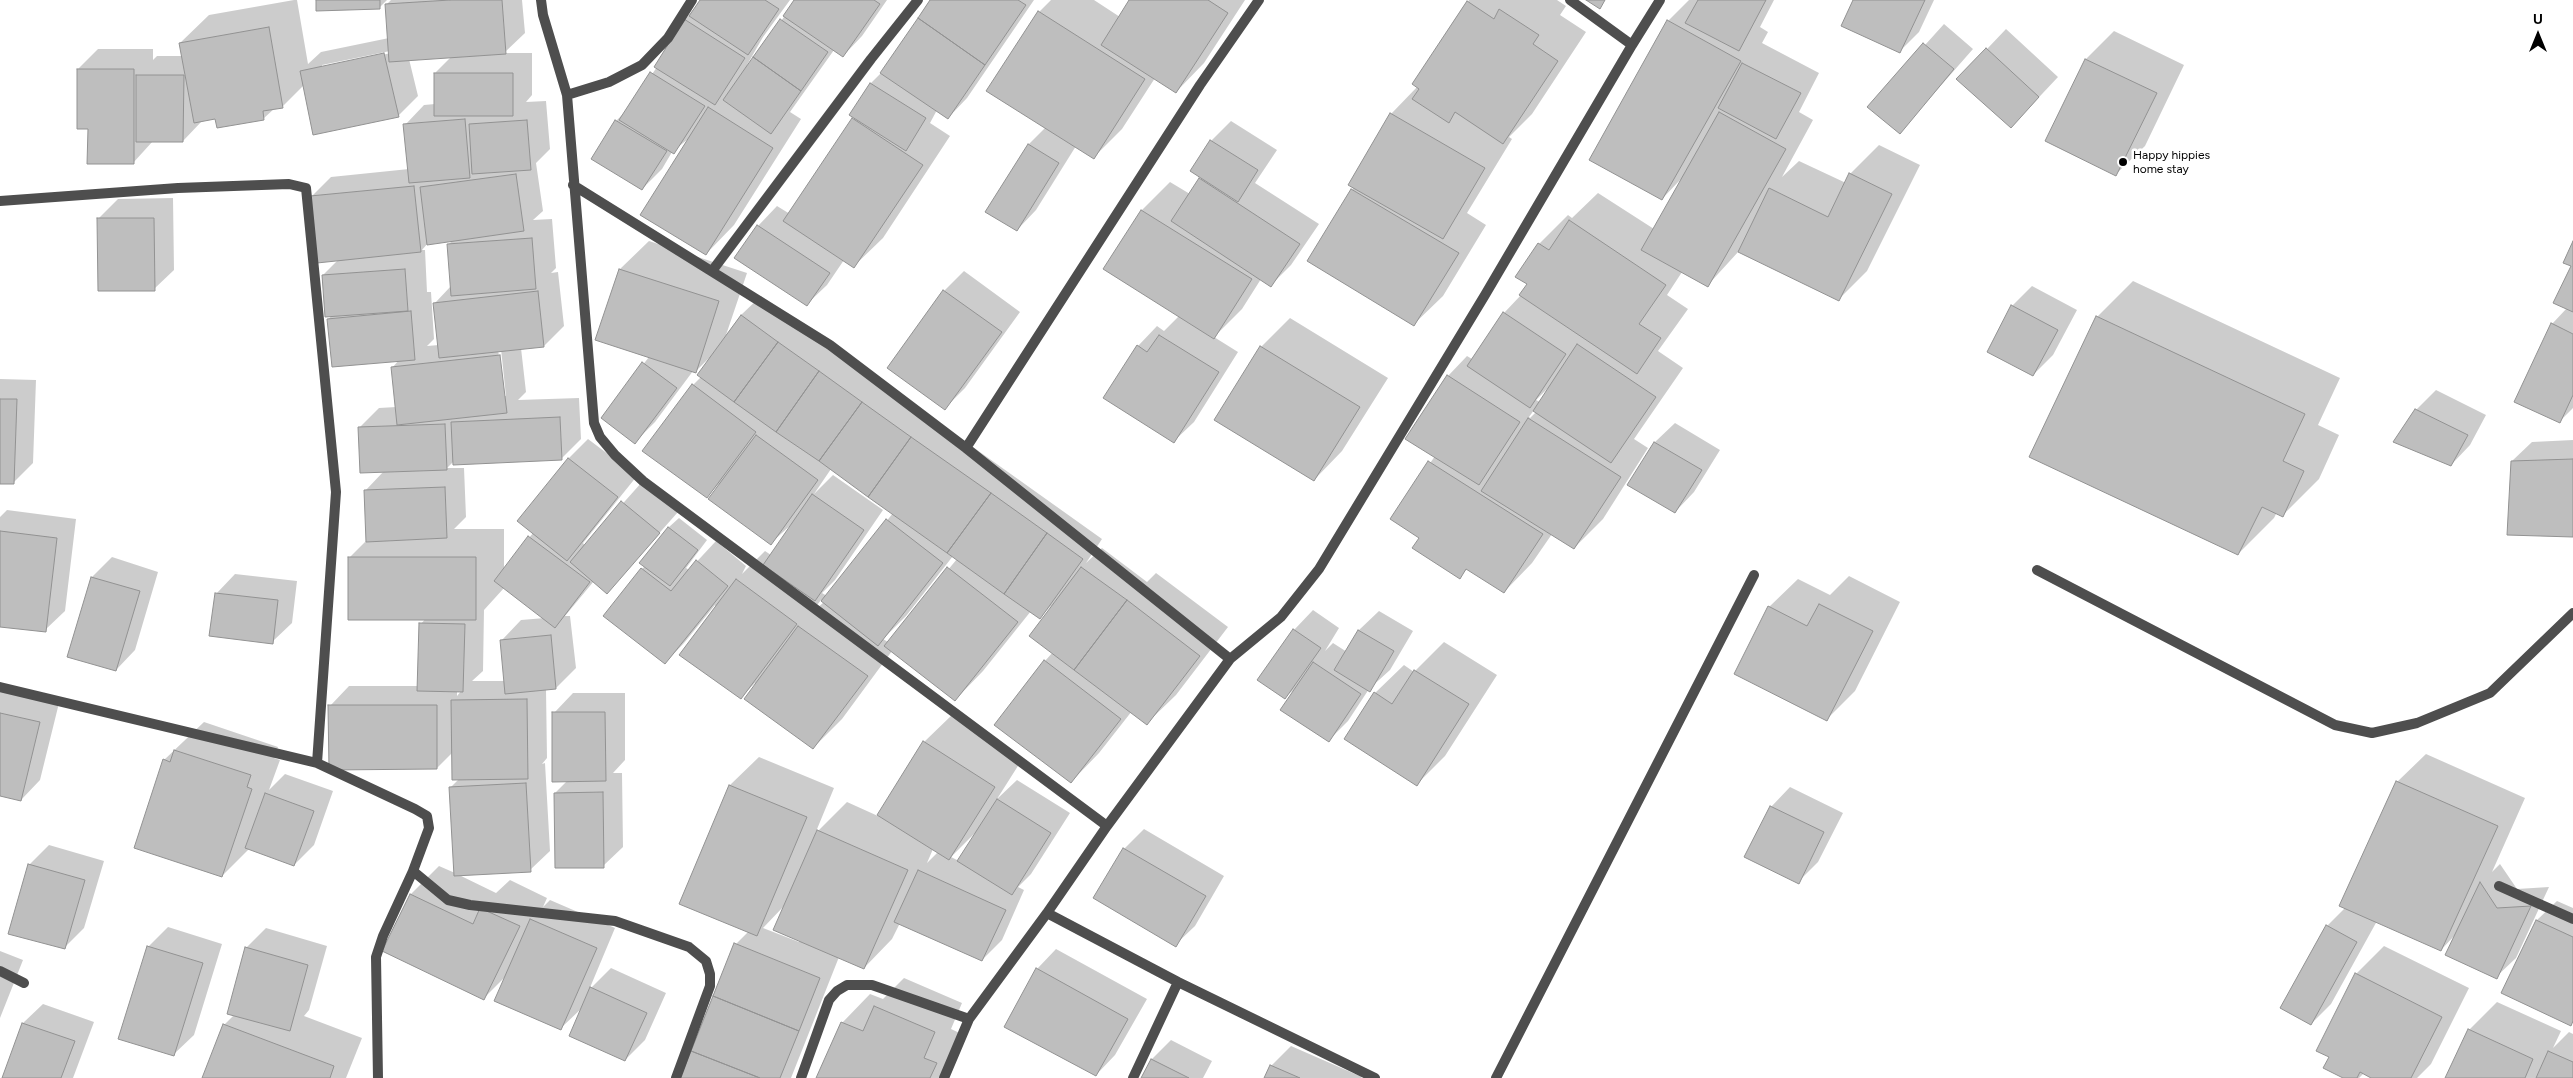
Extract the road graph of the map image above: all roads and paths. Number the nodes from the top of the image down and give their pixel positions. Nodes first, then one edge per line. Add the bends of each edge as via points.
1 (541, 0) edge
2 (692, 0) edge
3 (918, 0) edge
4 (1259, 0) edge
5 (1570, 0) edge
6 (1660, 0) edge
7 (1632, 45) junction
8 (566, 95) junction
9 (572, 185) junction
10 (0, 201) edge
11 (712, 271) junction
12 (966, 448) junction
13 (2037, 570) dead end
14 (1754, 575) dead end
15 (2573, 613) edge
16 (1230, 659) junction
17 (0, 687) edge
18 (317, 763) junction
19 (1107, 826) junction
20 (413, 871) junction
21 (2499, 886) dead end
22 (1047, 913) junction
23 (2573, 919) edge
24 (0, 971) edge
25 (1178, 982) junction
26 (24, 983) dead end
27 (969, 1019) junction
28 (378, 1078) edge
29 (676, 1078) edge
30 (801, 1078) edge
31 (944, 1078) edge
32 (1133, 1078) edge
33 (1375, 1078) edge
34 (1496, 1078) edge

1 - 8 street
2 - 8 street via 668,38 642,65 609,82
3 - 11 street
4 - 12 street via 1200,84
5 - 7 street
6 - 7 street
7 - 16 street via 1319,569 1281,617
8 - 9 street
9 - 11 street
9 - 19 street via 594,423 605,444 643,481
10 - 18 street via 178,188 290,184 306,188 336,492
11 - 12 street via 830,345
12 - 16 street
13 - 15 street via 2335,725 2372,733 2417,723 2490,693
14 - 34 street
16 - 19 street
17 - 18 street
18 - 20 street via 427,816 429,834
19 - 22 street
20 - 28 street via 376,958
20 - 29 street via 448,900 615,921 661,936 701,957 706,961 710,986
21 - 23 street
22 - 25 street
22 - 27 street
24 - 26 street
25 - 32 street
25 - 33 street
27 - 30 street via 872,985 847,985 829,1000
27 - 31 street

